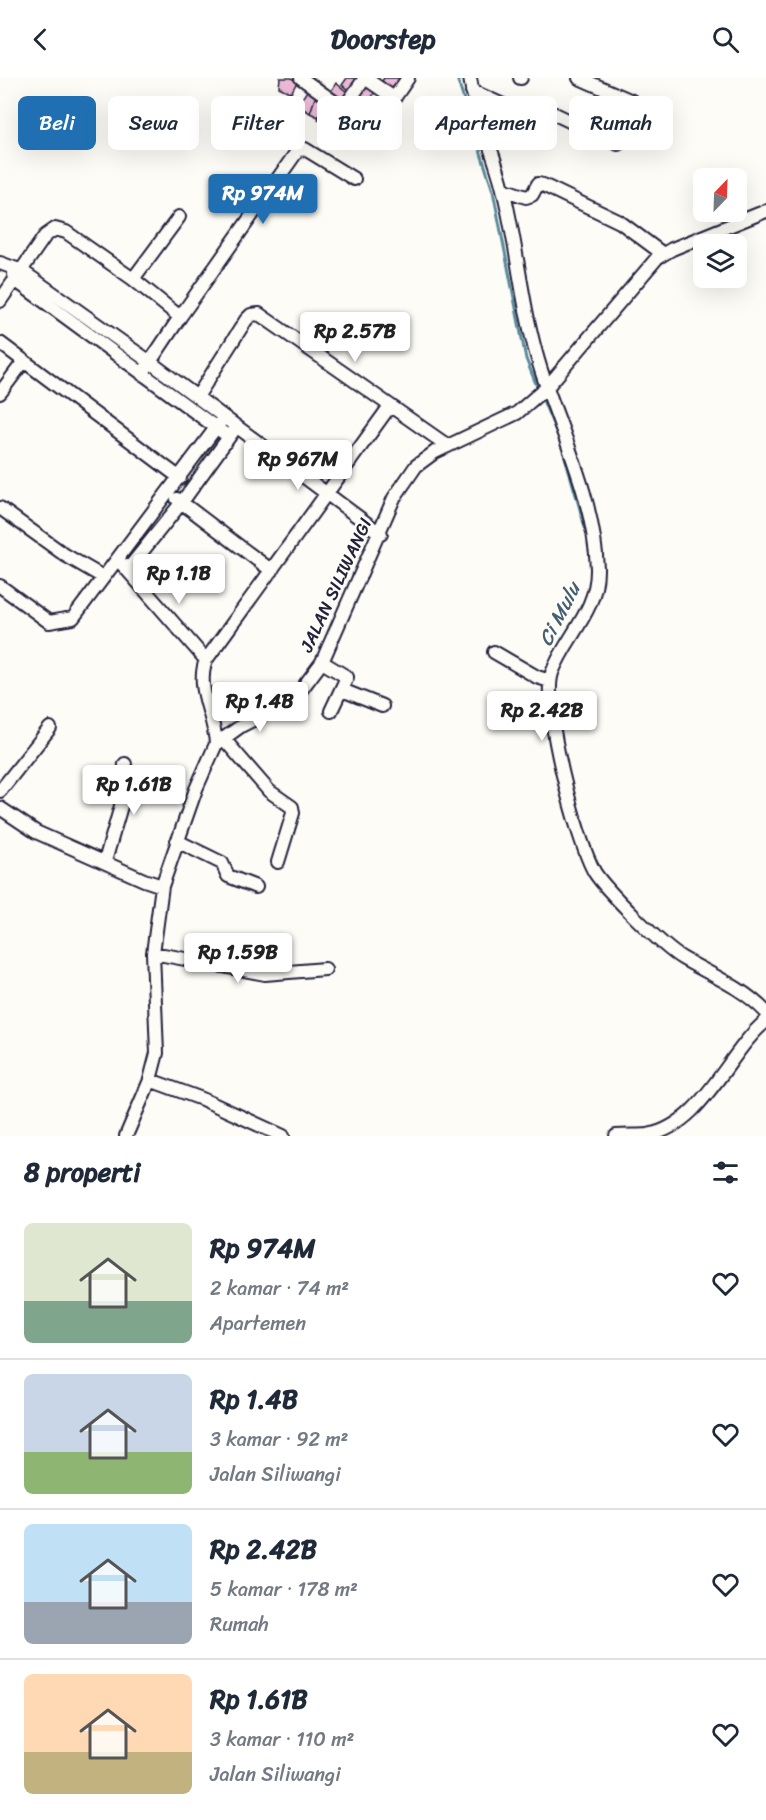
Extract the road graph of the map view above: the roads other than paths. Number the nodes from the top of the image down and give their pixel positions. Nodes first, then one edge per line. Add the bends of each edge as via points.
1 (301, 78) edge
2 (365, 78) edge
3 (408, 78) edge
4 (470, 78) edge
5 (579, 78) edge
6 (472, 91) junction
7 (391, 96) edge
8 (395, 96) edge
9 (620, 96) edge
10 (569, 121) edge
11 (354, 179) dead end
12 (503, 189) junction
13 (766, 211) edge
14 (179, 217) dead end
15 (663, 254) junction
16 (0, 263) edge
17 (17, 274) junction
18 (133, 279) junction
19 (0, 301) edge
20 (180, 317) junction
21 (96, 324) junction
22 (88, 334) junction
23 (0, 343) edge
24 (24, 361) junction
25 (150, 362) junction
26 (142, 374) junction
27 (548, 387) junction
28 (0, 393) edge
29 (197, 397) junction
30 (390, 406) junction
31 (220, 423) junction
32 (233, 432) junction
33 (448, 446) junction
34 (180, 478) junction
35 (169, 492) junction
36 (327, 495) junction
37 (182, 502) junction
38 (0, 508) edge
39 (381, 534) junction
40 (117, 560) junction
41 (128, 569) junction
42 (272, 571) junction
43 (103, 578) junction
44 (0, 586) edge
45 (494, 652) dead end
46 (206, 660) junction
47 (322, 662) junction
48 (546, 679) junction
49 (342, 690) junction
50 (382, 706) dead end
51 (331, 711) dead end
52 (50, 728) dead end
53 (219, 741) junction
54 (125, 764) dead end
55 (0, 791) edge
56 (0, 808) edge
57 (177, 841) junction
58 (105, 861) junction
59 (278, 862) dead end
60 (162, 886) junction
61 (256, 887) dead end
62 (153, 953) junction
63 (325, 969) dead end
64 (765, 1019) edge
65 (150, 1080) junction
66 (126, 1136) edge
67 (283, 1136) edge
68 (616, 1136) edge

1 - 2 street via 340,106 348,102
2 - 7 street
3 - 8 street
4 - 6 street
5 - 9 street
6 - 10 street via 514,110 538,106
6 - 12 street
11 - 20 street via 305,149 298,150
12 - 15 street via 528,197 537,185 543,184 620,222
12 - 27 street via 529,327
13 - 15 street, JALAN SILIWANGI
14 - 18 street
15 - 27 street, JALAN SILIWANGI
16 - 17 street
17 - 18 street via 45,236 55,229 76,237
17 - 19 street
17 - 21 street
17 - 22 street
18 - 20 street
20 - 25 street
21 - 22 street
21 - 25 street
22 - 26 street
23 - 24 street
24 - 28 street
24 - 34 street
25 - 26 street
25 - 29 street
26 - 31 street
27 - 33 street, JALAN SILIWANGI via 517,413
27 - 48 street via 586,506 597,566 595,595
29 - 30 street via 246,320 255,314
29 - 31 street
30 - 33 street
30 - 36 street
31 - 32 street
31 - 34 street
32 - 36 street
32 - 37 street
33 - 39 street, JALAN SILIWANGI via 426,458 407,477 394,498
34 - 35 street
35 - 37 street
35 - 40 street
36 - 39 street
36 - 42 street
37 - 41 street
37 - 42 street
38 - 43 street
39 - 47 street, JALAN SILIWANGI
40 - 41 street
40 - 43 street
41 - 46 street
42 - 46 street
43 - 44 street via 73,618 58,623 42,618
45 - 48 street
46 - 53 street via 201,678
47 - 49 street via 346,675
47 - 53 street, JALAN SILIWANGI via 284,704
48 - 64 street via 577,827 595,873 675,953 739,989
49 - 50 street
49 - 51 street
52 - 55 street
53 - 57 street
53 - 59 street via 269,791 292,807
54 - 58 street via 121,806
56 - 58 street via 36,832
57 - 60 street
57 - 61 street via 222,863 228,876
58 - 60 street
60 - 62 street
62 - 63 street via 265,974
62 - 65 street via 157,1053
64 - 68 street via 713,1087 685,1115 653,1134
65 - 66 street
65 - 67 street

